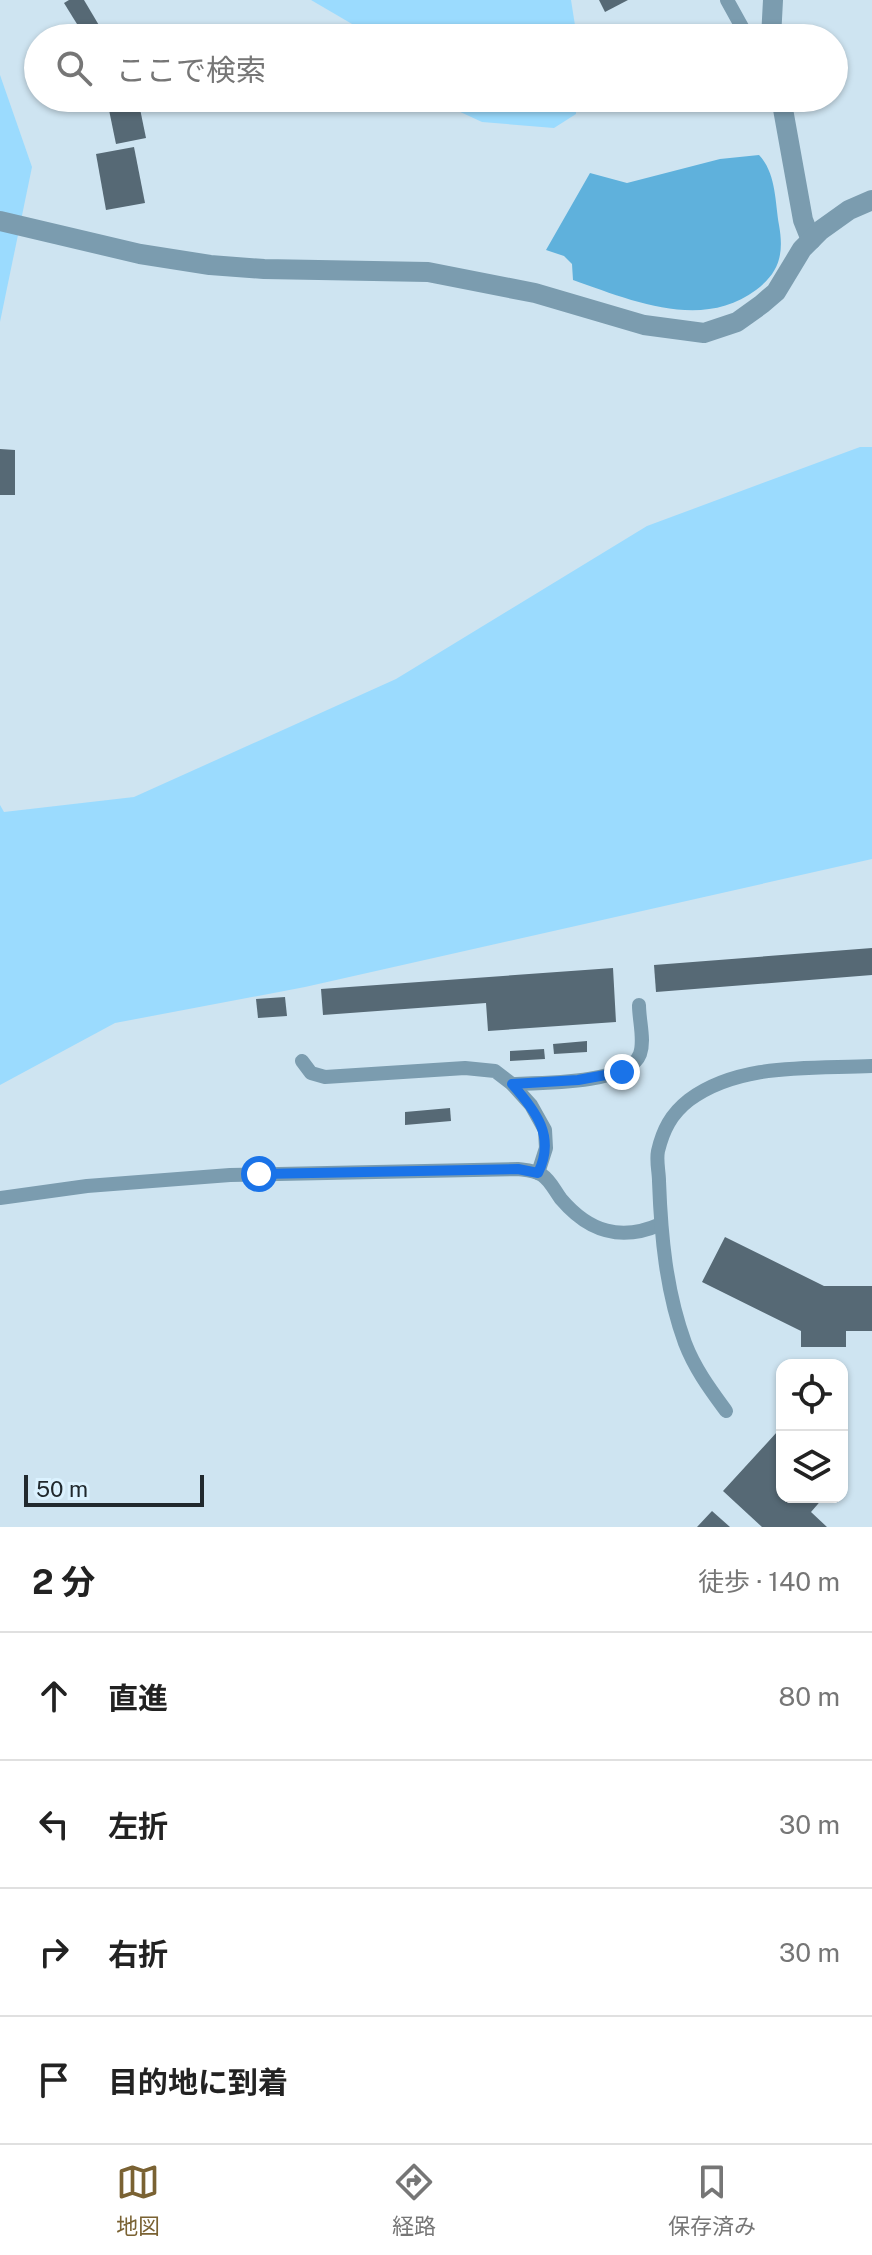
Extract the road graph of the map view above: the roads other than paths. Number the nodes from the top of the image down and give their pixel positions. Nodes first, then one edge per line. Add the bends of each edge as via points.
1 (727, 0) edge
2 (773, 0) edge
3 (740, 24) edge
4 (772, 24) edge
5 (784, 112) edge
6 (872, 200) edge
7 (0, 221) edge
8 (811, 240) junction
9 (639, 1005) dead end
10 (302, 1061) dead end
11 (872, 1066) edge
12 (512, 1084) junction
13 (538, 1173) junction
14 (0, 1198) edge
15 (661, 1224) junction
16 (726, 1411) dead end

1 - 3 lane
2 - 4 street
5 - 8 street
6 - 8 street via 849,210
7 - 8 street via 210,265 428,272 535,293 644,325 704,333 737,322 776,292
9 - 12 lane via 643,1043 635,1064 622,1072 578,1080
10 - 12 lane via 311,1073 325,1077 465,1068 495,1071
11 - 15 lane via 742,1076 688,1101 668,1120 657,1155
12 - 13 lane via 545,1130
13 - 14 lane via 518,1169 230,1175
13 - 15 lane via 577,1216 606,1231 627,1235
15 - 16 lane via 667,1278 685,1343 699,1374

